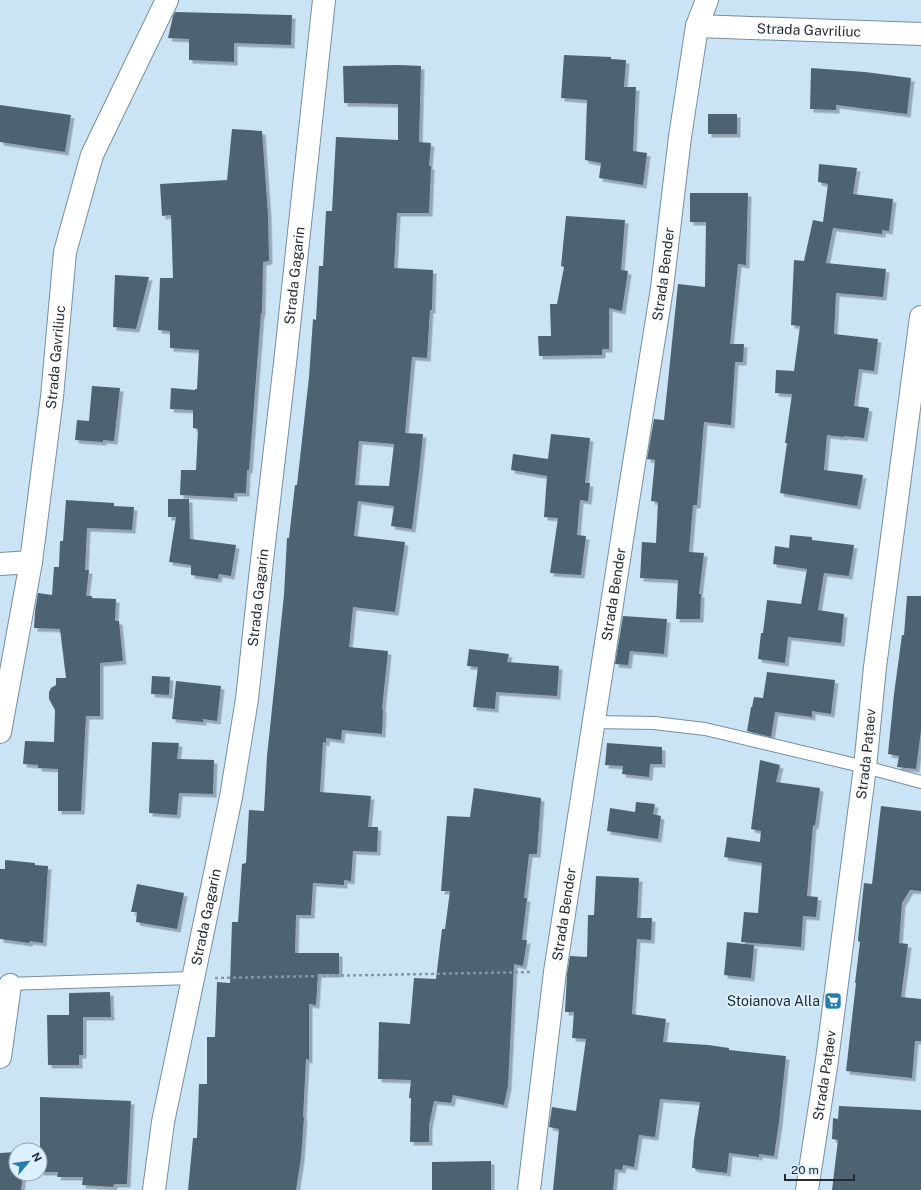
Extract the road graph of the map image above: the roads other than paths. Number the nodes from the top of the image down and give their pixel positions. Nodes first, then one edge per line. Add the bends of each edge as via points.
1 (167, 0) edge
2 (324, 0) edge
3 (707, 0) edge
4 (697, 26) junction
5 (921, 34) edge
6 (921, 317) edge
7 (31, 562) junction
8 (0, 564) edge
9 (594, 722) junction
10 (0, 732) edge
11 (865, 767) junction
12 (921, 782) edge
13 (192, 978) junction
14 (5, 984) edge
15 (0, 1057) edge
16 (154, 1190) edge
17 (529, 1190) edge
18 (807, 1190) edge

1 - 7 street, Strada Gavriliuc via 92,155 65,252 52,397
2 - 13 street, Strada Gagarin via 247,699 231,798
3 - 4 street, Strada Bender
4 - 5 street, Strada Gavriliuc
4 - 9 street, Strada Bender via 680,138 662,288
6 - 11 street, Strada Pațaev via 875,667
7 - 8 street
7 - 10 street, Strada Gavriliuc
9 - 11 lane via 654,723 705,729
9 - 17 street, Strada Bender via 555,972
11 - 12 lane
11 - 18 street, Strada Pațaev via 827,1060
13 - 14 lane
13 - 16 street, Strada Gagarin via 163,1122
14 - 15 street

